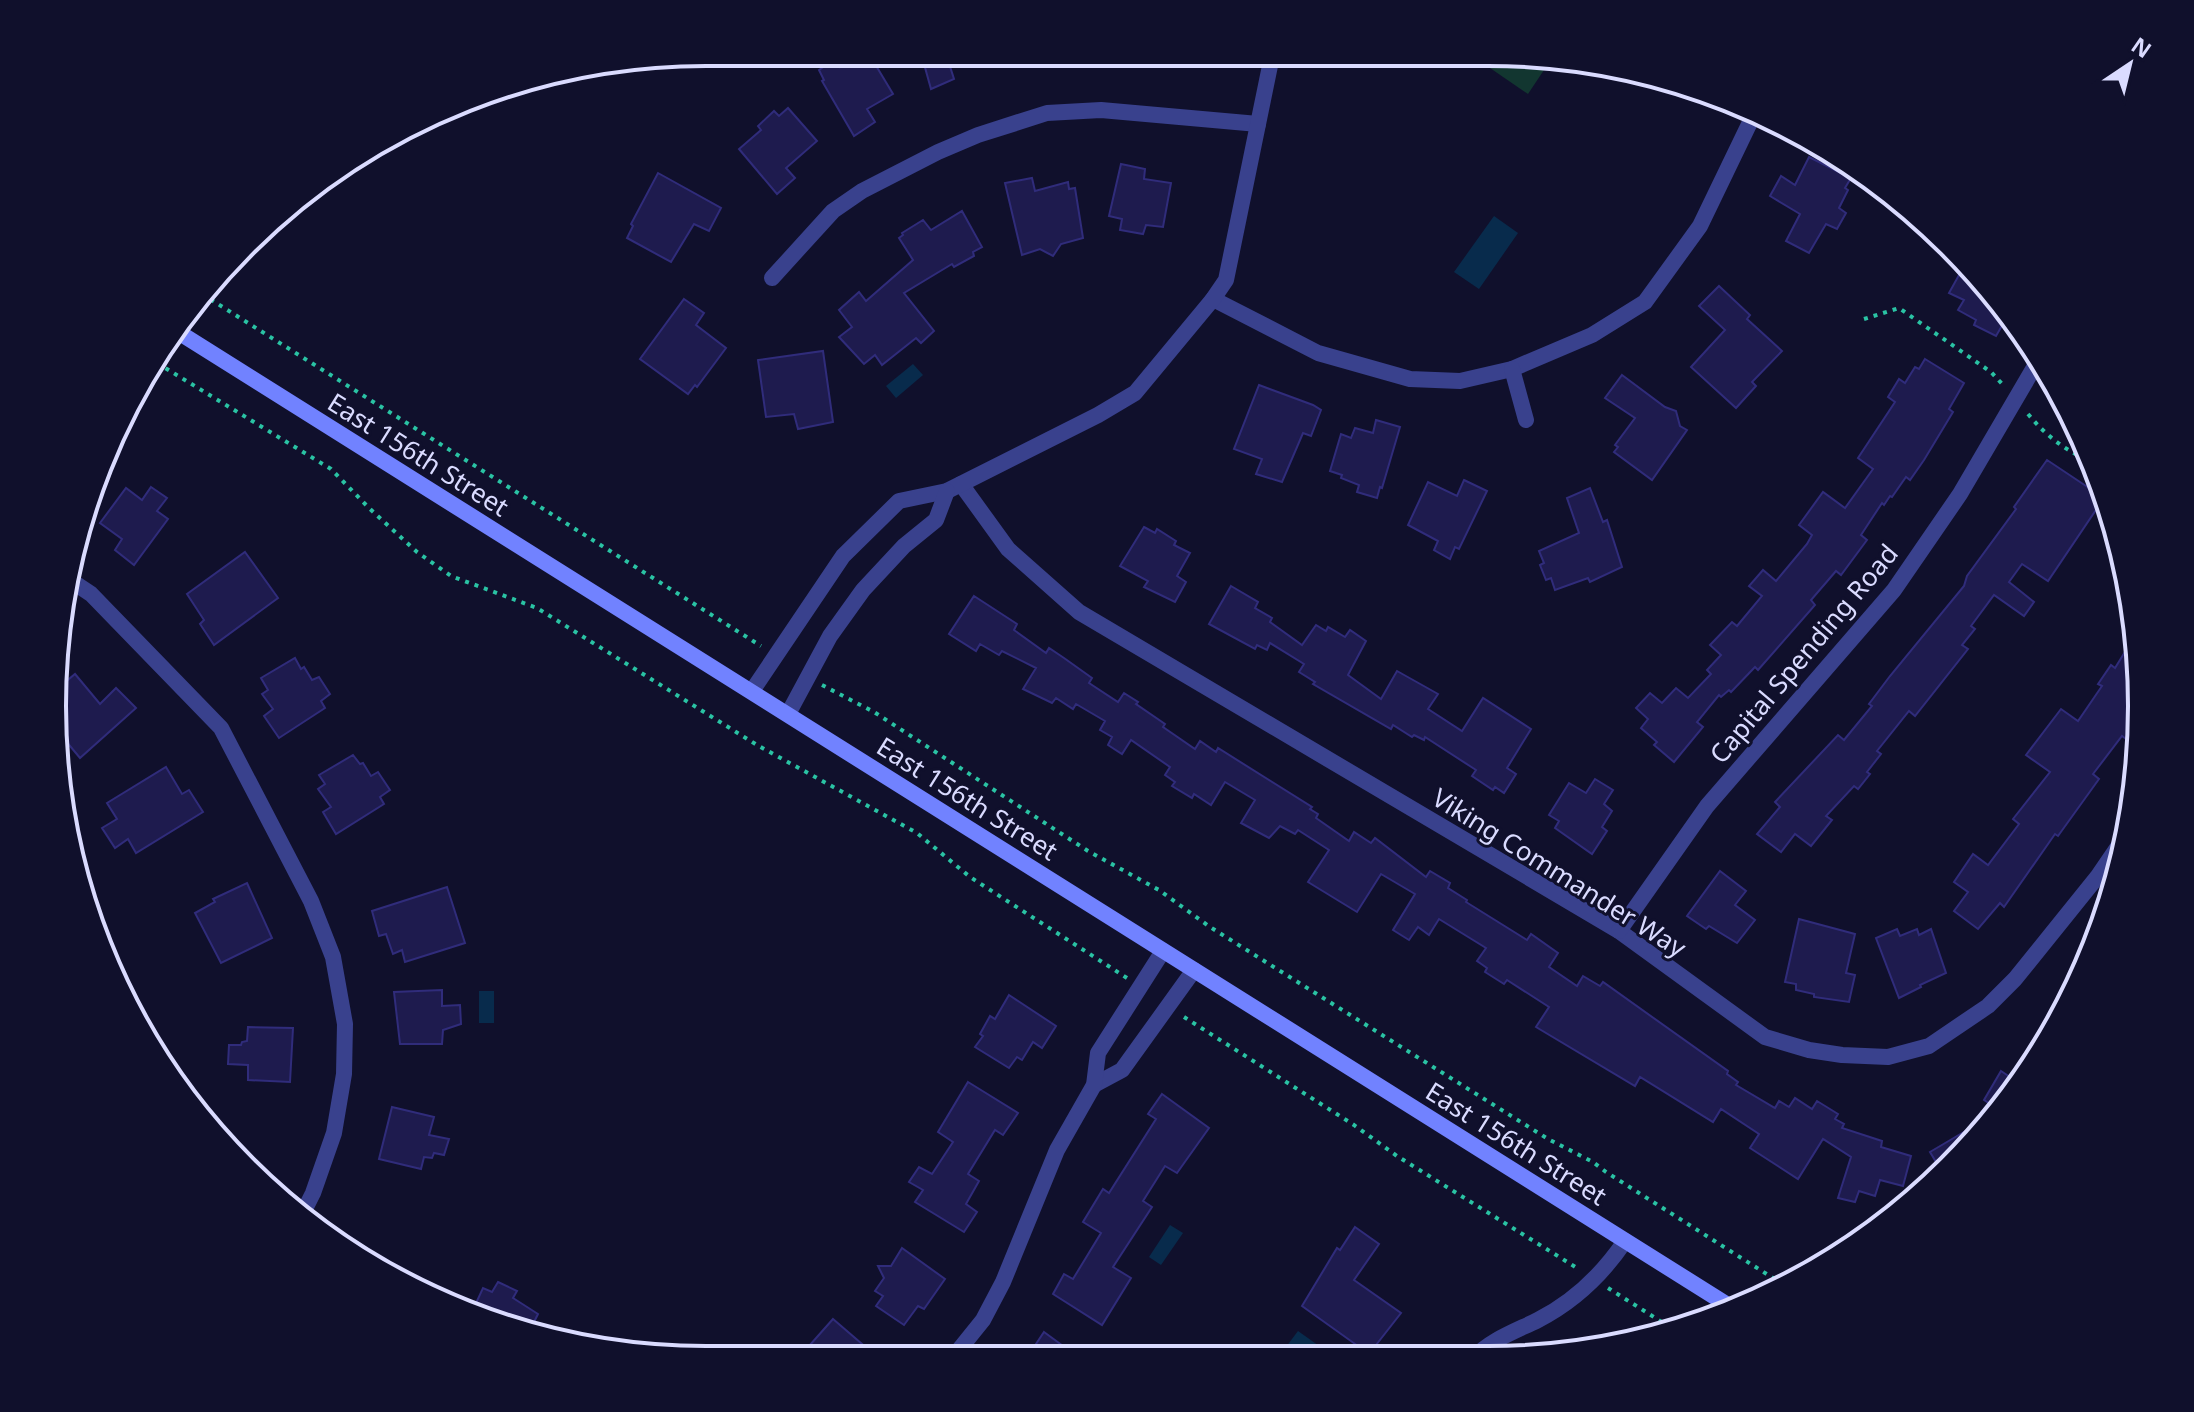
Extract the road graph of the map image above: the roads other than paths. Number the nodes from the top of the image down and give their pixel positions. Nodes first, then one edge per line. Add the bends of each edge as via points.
1 (1270, 66) edge
2 (1750, 123) edge
3 (1258, 124) junction
4 (772, 278) dead end
5 (1213, 299) junction
6 (184, 336) edge
7 (1512, 369) junction
8 (2033, 371) edge
9 (1526, 420) dead end
10 (954, 488) junction
11 (77, 585) edge
12 (752, 691) junction
13 (788, 714) junction
14 (2109, 860) edge
15 (1619, 931) junction
16 (1163, 951) junction
17 (1194, 970) junction
18 (1094, 1085) junction
19 (307, 1206) edge
20 (1625, 1241) junction
21 (1722, 1301) edge
22 (962, 1346) edge
23 (1491, 1346) edge

1 - 3 street
2 - 7 street via 1700,226 1645,302 1592,335
3 - 4 street via 1101,110 1047,113 951,146 862,191 833,211
3 - 5 street via 1226,280
5 - 7 street via 1318,353 1410,379 1460,381
5 - 10 street via 1135,393
6 - 12 street, East 156th Street
7 - 9 street
8 - 15 street, Capital Spending Road via 1960,494 1894,590 1707,806
10 - 12 street via 899,501 843,556
10 - 13 street via 936,520 863,590 830,636
10 - 15 street, Viking Commander Way via 1008,549 1079,612
11 - 19 street via 221,728 311,901 333,957 345,1024 344,1074 334,1133
12 - 13 street, East 156th Street
13 - 16 street, East 156th Street
14 - 15 street, Viking Commander Way via 1988,1006 1929,1046 1888,1057 1809,1050 1765,1037
16 - 17 street, East 156th Street
16 - 18 street via 1098,1053
17 - 18 street via 1122,1070
17 - 20 street, East 156th Street
18 - 22 street via 1057,1150 1003,1282
20 - 21 street, East 156th Street
20 - 23 street via 1595,1280 1567,1303

